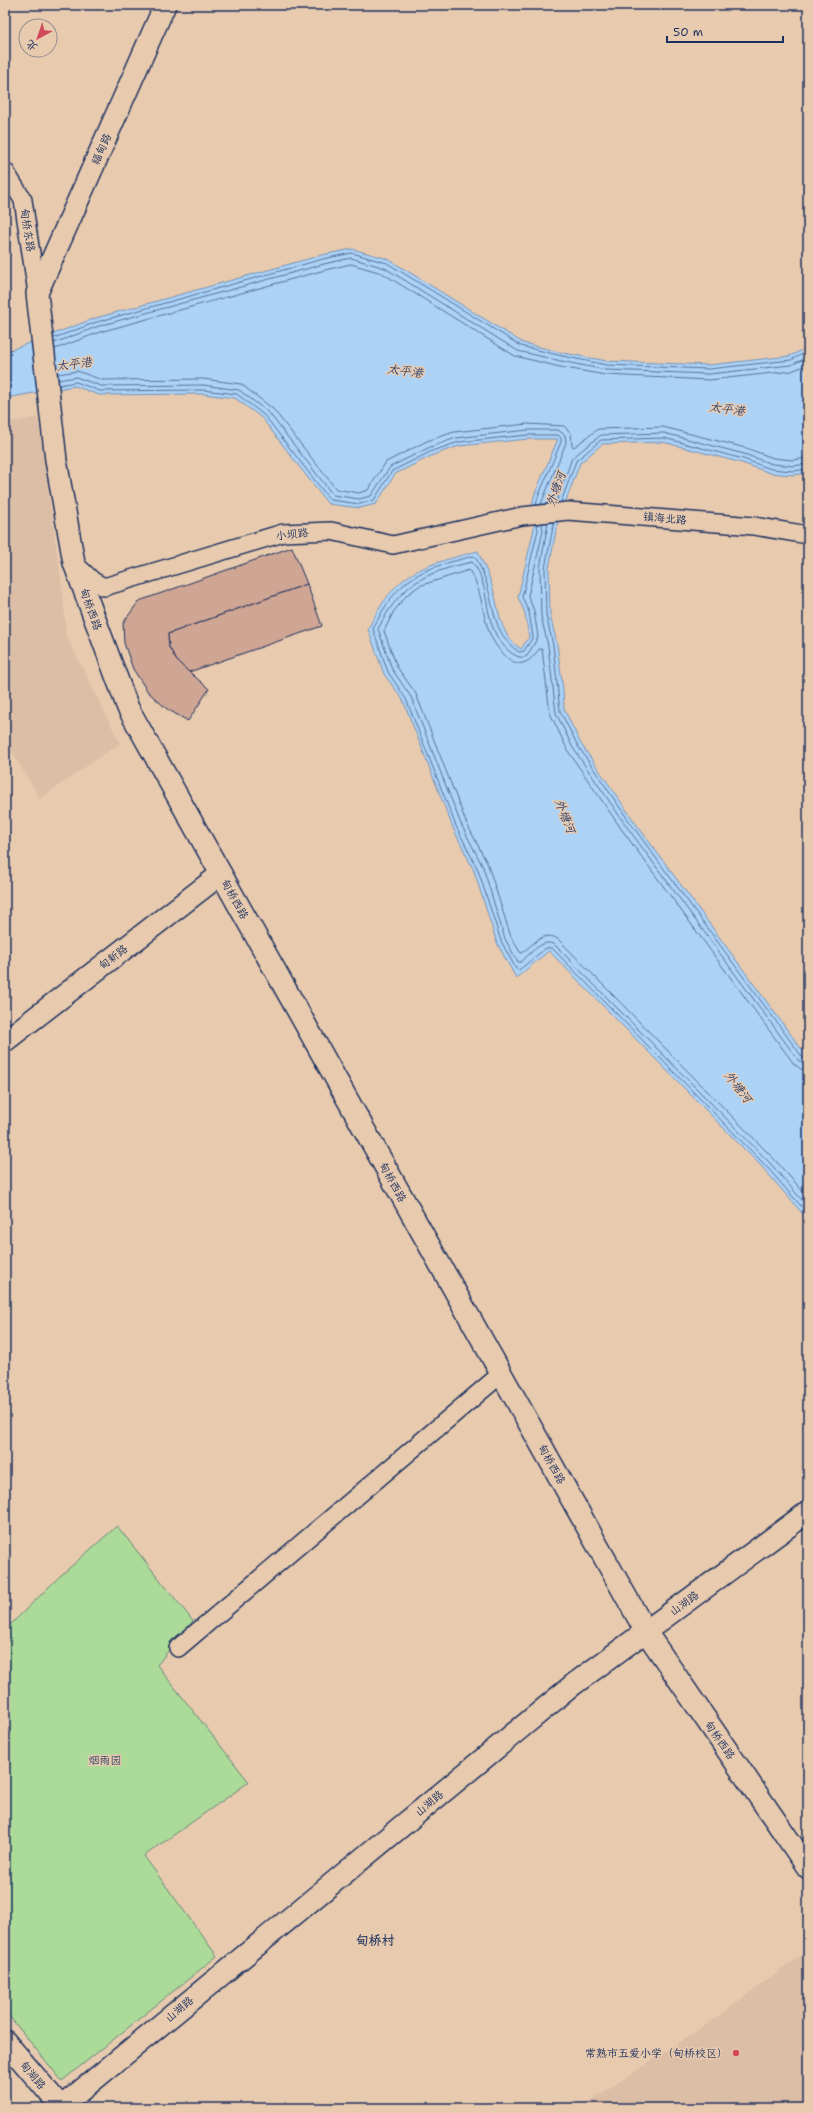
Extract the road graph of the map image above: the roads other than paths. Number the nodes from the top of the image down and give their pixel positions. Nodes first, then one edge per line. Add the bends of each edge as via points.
1 (165, 5) edge
2 (5, 171) edge
3 (37, 293) junction
4 (522, 516) joint
5 (808, 535) edge
6 (74, 563) junction
7 (221, 874) junction
8 (5, 1041) edge
9 (501, 1374) junction
10 (808, 1512) edge
11 (646, 1632) junction
12 (178, 1648) dead end
13 (808, 1868) edge
14 (5, 2041) edge
15 (61, 2107) edge

1 - 3 street, 福甸路
2 - 3 street, 甸桥东路 via 23,200
3 - 6 street, 甸桥西路 via 56,460
4 - 5 street, 镇海北路 via 568,511 754,526
4 - 6 street, 小坝路 via 393,545 331,531 283,533 104,587
6 - 7 street, 甸桥西路 via 128,708
7 - 8 street, 甸新路
7 - 9 street, 甸桥西路
9 - 11 street, 甸桥西路
9 - 12 street
10 - 11 street, 山湖路
11 - 13 street, 甸桥西路
11 - 15 street, 山湖路 via 574,1684
14 - 15 street, 甸湖路

